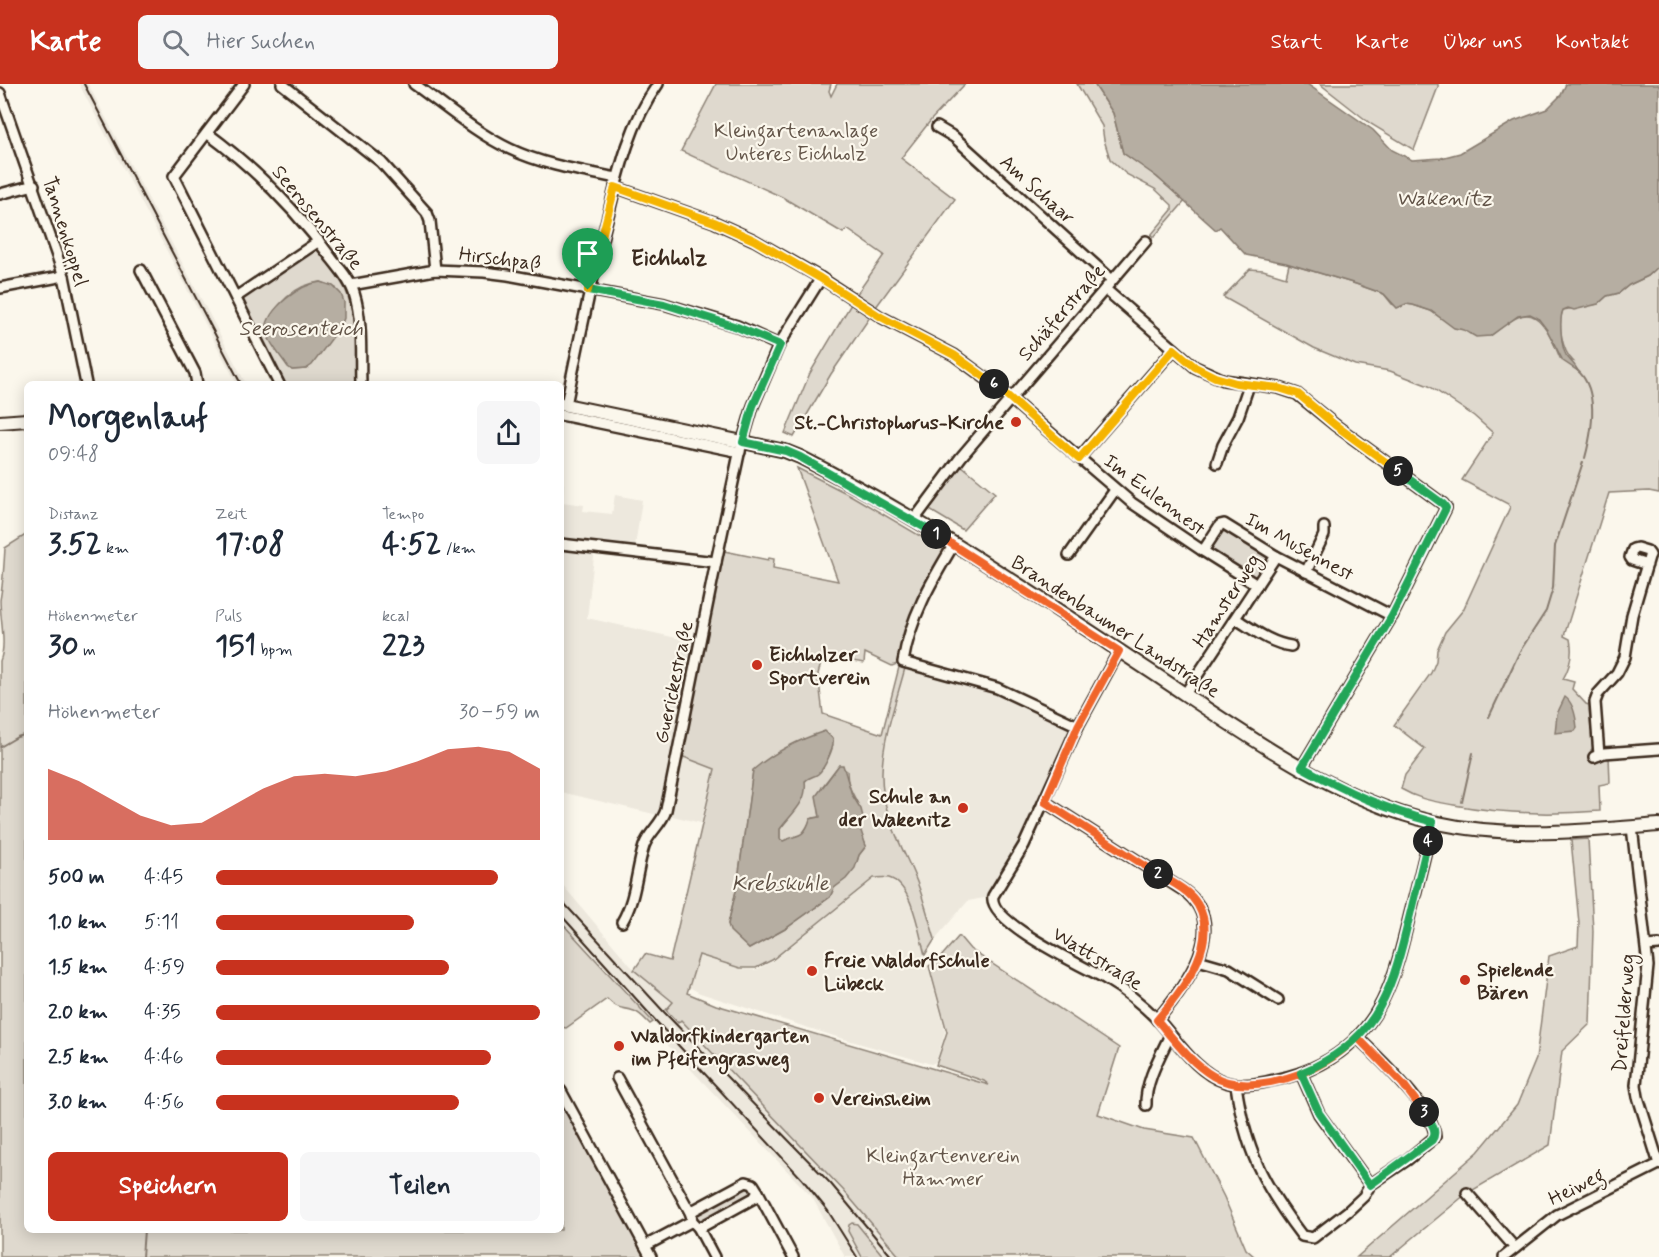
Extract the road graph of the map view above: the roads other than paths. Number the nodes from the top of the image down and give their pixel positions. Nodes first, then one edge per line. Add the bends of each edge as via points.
1 (244, 84) edge
2 (282, 84) edge
3 (414, 84) edge
4 (658, 84) edge
5 (0, 93) edge
6 (937, 127) dead end
7 (207, 133) junction
8 (616, 182) junction
9 (34, 185) junction
10 (0, 194) edge
11 (319, 241) junction
12 (1146, 241) dead end
13 (141, 270) dead end
14 (435, 270) junction
15 (64, 276) junction
16 (820, 278) junction
17 (1112, 280) junction
18 (351, 285) junction
19 (0, 288) edge
20 (1105, 289) junction
21 (588, 290) junction
22 (236, 297) junction
23 (780, 345) junction
24 (1174, 349) junction
25 (85, 381) edge
26 (196, 381) edge
27 (278, 381) edge
28 (361, 381) edge
29 (1249, 385) junction
30 (1010, 399) junction
31 (564, 403) edge
32 (564, 408) edge
33 (24, 420) edge
34 (0, 422) edge
35 (741, 447) junction
36 (1079, 459) junction
37 (1217, 463) dead end
38 (1115, 490) junction
39 (914, 520) junction
40 (1324, 527) dead end
41 (564, 544) edge
42 (954, 544) junction
43 (1203, 551) junction
44 (1069, 555) dead end
45 (1276, 556) junction
46 (716, 562) junction
47 (1647, 565) dead end
48 (1306, 572) junction
49 (1257, 585) junction
50 (1392, 616) junction
51 (1236, 618) junction
52 (1291, 646) dead end
53 (1119, 651) junction
54 (1185, 694) junction
55 (1078, 726) junction
56 (1659, 749) edge
57 (1302, 767) junction
58 (1045, 802) junction
59 (1433, 822) junction
60 (1659, 825) edge
61 (1632, 827) junction
62 (622, 922) dead end
63 (1659, 945) edge
64 (1646, 946) junction
65 (1198, 960) junction
66 (1278, 1000) dead end
67 (1157, 1020) junction
68 (1170, 1035) junction
69 (1357, 1037) junction
70 (1301, 1073) junction
71 (617, 1078) dead end
72 (1236, 1085) junction
73 (564, 1097) edge
74 (1146, 1105) dead end
75 (1659, 1164) edge
76 (1370, 1185) junction
77 (758, 1192) junction
78 (1467, 1193) dead end
79 (694, 1221) junction
80 (645, 1246) junction
81 (1515, 1248) junction
82 (651, 1257) edge
83 (714, 1257) edge
84 (793, 1257) edge
85 (1504, 1257) edge

1 - 7 street
2 - 14 street via 381,162 428,213
3 - 8 street, Im Eulennest via 513,150
4 - 8 street via 632,129
5 - 9 street, Tannenkoppel
6 - 17 street, Am Schaar via 954,137
7 - 11 street, Seerosenstraße via 242,158
7 - 22 street via 174,176
8 - 16 street, Im Eulennest via 754,240
8 - 21 street
9 - 10 street
9 - 15 street, Tannenkoppel
11 - 18 street, Seerosenstraße
11 - 22 street
12 - 17 street, Schäferstraße
13 - 26 street
14 - 18 street, Hirschpaß
14 - 21 street, Hirschpaß via 508,275
15 - 19 street
15 - 25 street, Tannenkoppel
16 - 23 street, Guerickestraße
16 - 30 street, Im Eulennest via 881,317 954,355
17 - 20 street, Schäferstraße
18 - 28 street, Seerosenstraße via 358,311
20 - 24 street
20 - 30 street, Schäferstraße
21 - 23 street, Hirschpaß via 664,304
21 - 31 street
22 - 27 street
23 - 35 street, Guerickestraße via 753,406
24 - 29 street via 1205,373
24 - 36 street
29 - 37 street
29 - 50 street via 1298,394 1446,508
30 - 36 street, Im Eulennest
30 - 39 street, Schäferstraße
32 - 35 main road, Brandenbaumer Landstraße
33 - 34 main road
35 - 39 main road, Brandenbaumer Landstraße via 786,451
35 - 46 street, Guerickestraße
36 - 38 street, Im Eulennest
38 - 43 street, Im Eulennest
38 - 44 street
39 - 42 main road, Brandenbaumer Landstraße
40 - 48 street
41 - 46 street
42 - 53 main road, Brandenbaumer Landstraße
42 - 55 street via 922,599 903,662 997,688
43 - 45 street, Im Musennest via 1222,523
43 - 49 street, Im Eulennest
45 - 48 street, Im Musennest
45 - 49 street, Hamsterweg
46 - 62 street, Guerickestraße via 666,810 645,843
47 - 56 street via 1625,657 1595,702 1597,756
48 - 50 street, Im Musennest
49 - 51 street, Hamsterweg
50 - 57 street
51 - 52 street via 1264,637
51 - 54 street, Hamsterweg
53 - 54 main road, Brandenbaumer Landstraße
53 - 55 street
54 - 57 main road, Brandenbaumer Landstraße
55 - 58 street
57 - 59 main road, Brandenbaumer Landstraße via 1360,798
58 - 65 street via 1189,894 1203,921
58 - 67 street, Wattstraße via 992,903 1016,927 1118,987
59 - 61 main road, Brandenbaumer Landstraße via 1531,833
59 - 69 street, Wattstraße via 1394,977 1382,1004
60 - 61 main road, Brandenbaumer Landstraße
61 - 64 street, Dreifelderweg
63 - 64 street
64 - 75 street, Dreifelderweg via 1647,992 1636,1084
65 - 66 street via 1229,969
65 - 67 street via 1180,993
67 - 68 street, Wattstraße
68 - 72 street, Wattstraße via 1201,1068
68 - 74 street
69 - 70 street, Wattstraße via 1338,1054
69 - 76 street via 1403,1084 1435,1137
70 - 72 street, Wattstraße
70 - 76 street via 1319,1113
71 - 79 street
72 - 76 street via 1241,1118 1257,1166 1280,1208 1302,1236 1313,1238 1333,1225 1364,1196
73 - 80 street
75 - 81 street, Heiweg via 1557,1215
77 - 79 street via 754,1198
77 - 79 street via 746,1182 694,1210
77 - 84 street
78 - 81 street
79 - 80 street
79 - 83 street
80 - 82 street
81 - 85 street, Heiweg

